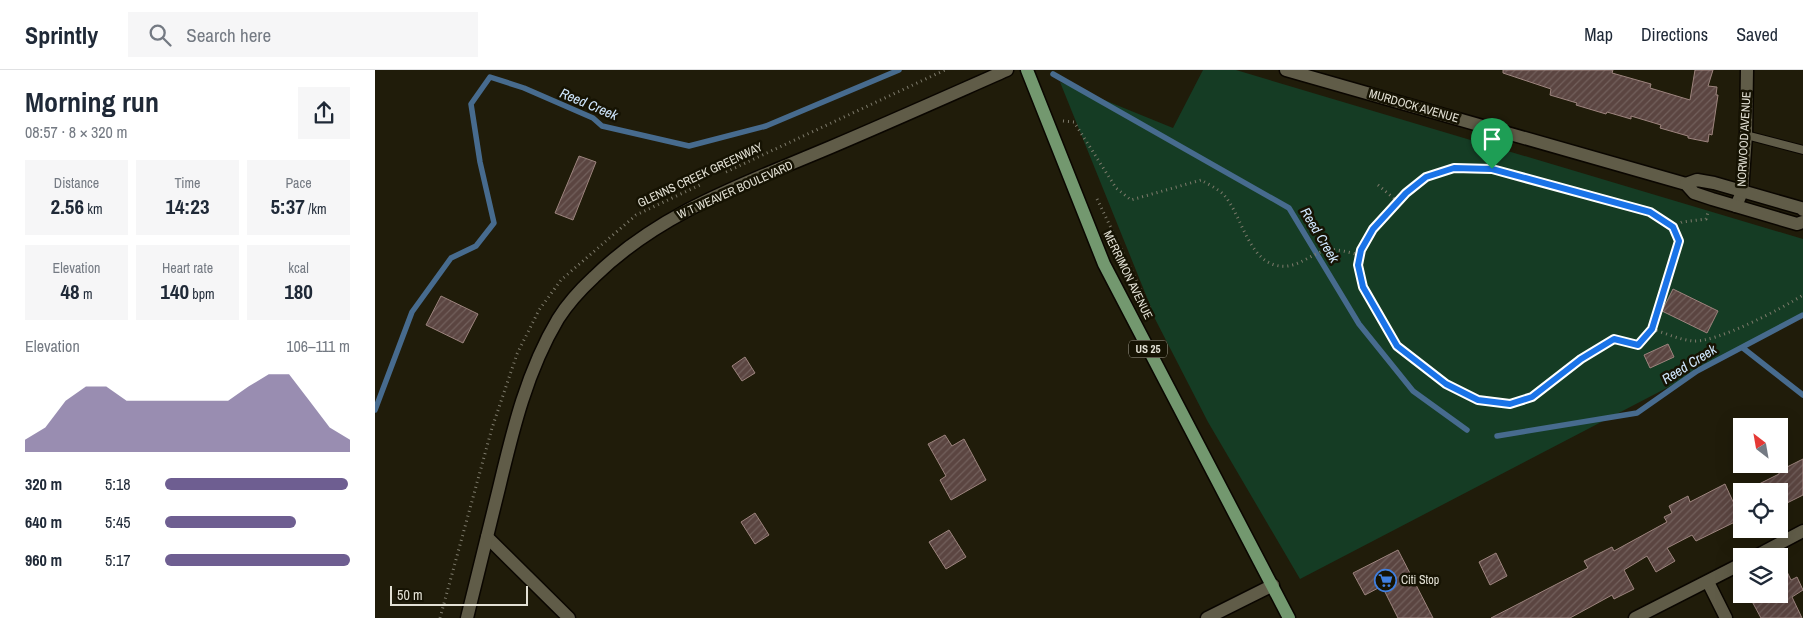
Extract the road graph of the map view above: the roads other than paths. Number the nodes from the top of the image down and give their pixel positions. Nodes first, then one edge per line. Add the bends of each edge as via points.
1 (1007, 70) edge
2 (1027, 70) edge
3 (1286, 70) edge
4 (1747, 70) edge
5 (1746, 135) junction
6 (1803, 150) edge
7 (1686, 184) junction
8 (1742, 192) junction
9 (1736, 206) junction
10 (1803, 210) edge
11 (1803, 222) edge
12 (1803, 531) edge
13 (487, 536) junction
14 (1771, 548) edge
15 (1733, 568) edge
16 (1708, 582) junction
17 (1273, 585) junction
18 (467, 618) edge
19 (569, 618) edge
20 (1207, 618) edge
21 (1289, 618) edge
22 (1635, 618) edge
23 (1727, 618) edge

1 - 13 street, W T WEAVER BOULEVARD via 696,204 655,228 607,264 574,297 559,318 529,378
2 - 17 main road, MERRIMON AVENUE / US 25 via 1104,264
3 - 7 street, MURDOCK AVENUE
4 - 5 street, NORWOOD AVENUE
5 - 6 lane
5 - 8 street, NORWOOD AVENUE
7 - 8 street, MURDOCK AVENUE via 1697,180
7 - 9 street, MURDOCK AVENUE via 1694,193
8 - 9 street, NORWOOD AVENUE
8 - 10 street, MURDOCK AVENUE
9 - 11 street, MURDOCK AVENUE via 1797,224
12 - 14 street
13 - 18 street, W T WEAVER BOULEVARD
13 - 19 street
15 - 16 street
16 - 22 street
16 - 23 street
17 - 20 street
17 - 21 main road, MERRIMON AVENUE / US 25

